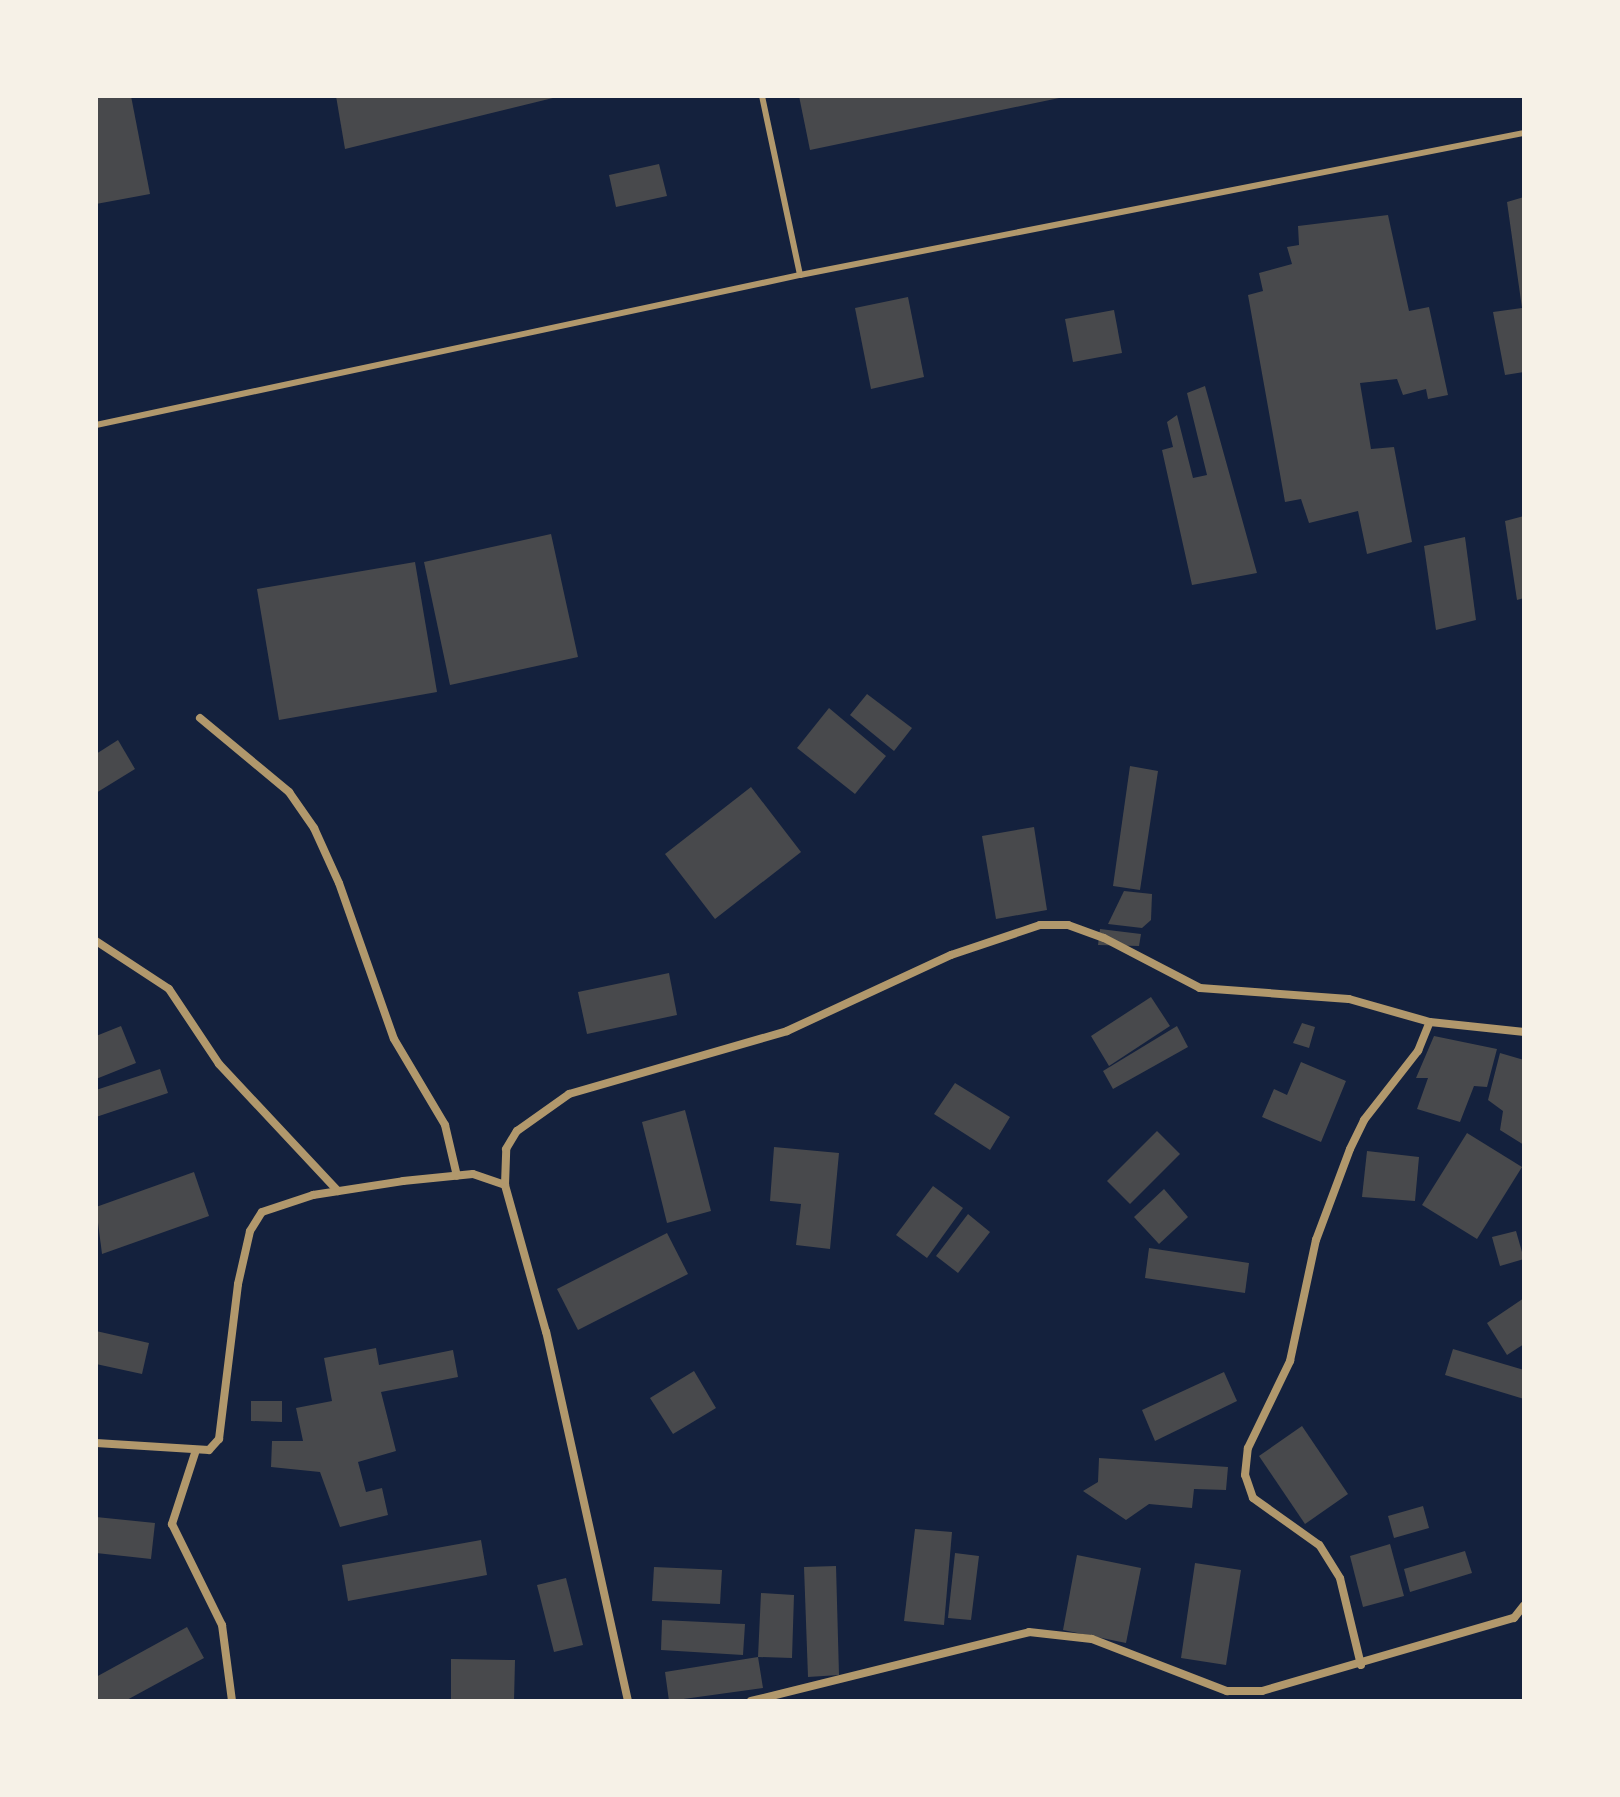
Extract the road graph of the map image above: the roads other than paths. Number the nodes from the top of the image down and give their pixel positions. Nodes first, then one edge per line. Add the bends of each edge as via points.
1 (762, 96) edge
2 (1524, 133) edge
3 (800, 275) junction
4 (96, 425) edge
5 (200, 718) dead end
6 (96, 941) edge
7 (1430, 1022) junction
8 (1524, 1032) edge
9 (457, 1176) junction
10 (505, 1185) junction
11 (338, 1191) junction
12 (96, 1443) edge
13 (196, 1450) junction
14 (1524, 1605) edge
15 (1361, 1665) junction
16 (232, 1701) edge
17 (628, 1701) edge
18 (751, 1701) edge

1 - 3 lane
2 - 3 lane
3 - 4 lane
5 - 9 street via 289,792 314,828 394,1039 445,1125
6 - 11 street via 169,989 219,1064
7 - 8 street
7 - 10 street via 1349,999 1200,988 1104,938 1068,925 1040,925 951,955 787,1031 569,1094 517,1131 506,1149
7 - 15 street via 1418,1051 1364,1120 1350,1149 1316,1240 1290,1361 1248,1448 1245,1475 1253,1498 1319,1545 1340,1578
9 - 10 street via 473,1174
9 - 11 street
10 - 17 street via 546,1332
11 - 13 street via 262,1212 250,1231 238,1284 219,1439 209,1450
12 - 13 street
13 - 16 street via 172,1524 222,1625
14 - 15 street via 1514,1618
15 - 18 street via 1262,1691 1227,1691 1092,1639 1029,1632

